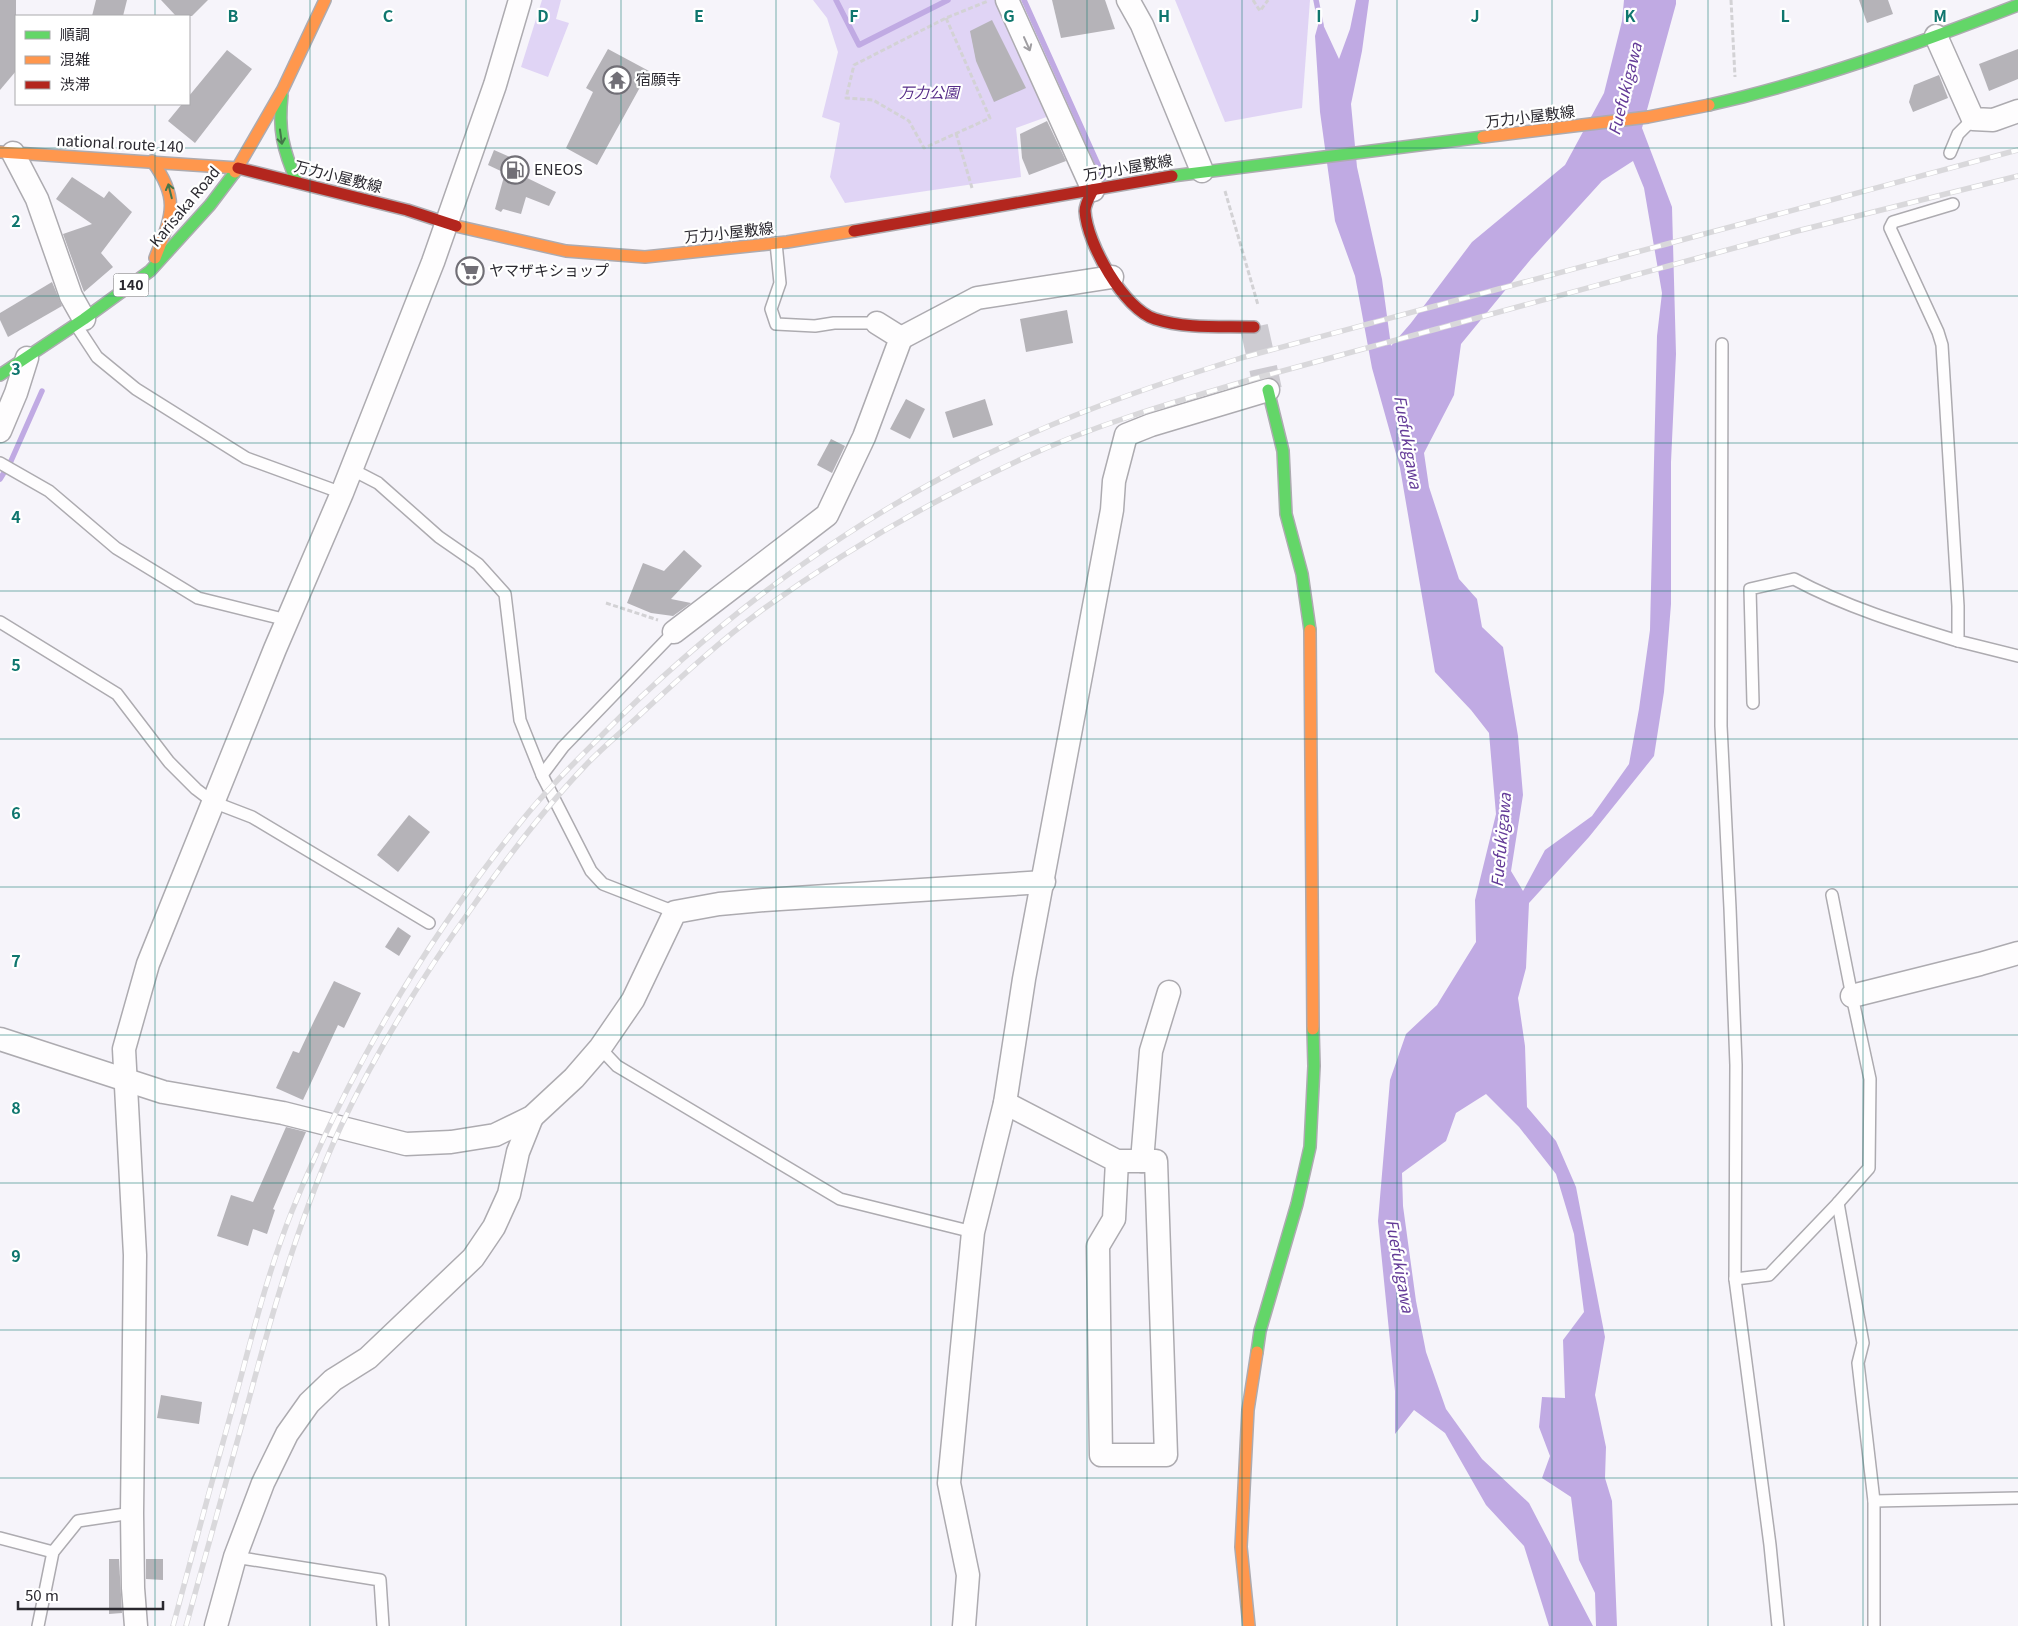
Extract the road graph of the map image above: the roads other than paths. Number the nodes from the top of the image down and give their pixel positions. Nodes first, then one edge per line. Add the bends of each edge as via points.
1 (325, 0) edge
2 (520, 0) edge
3 (1007, 0) edge
4 (1128, 0) edge
5 (2018, 5) edge
6 (1936, 36) junction
7 (283, 89) junction
8 (2018, 111) edge
9 (1973, 119) junction
10 (7, 152) edge
11 (1950, 153) dead end
12 (152, 161) junction
13 (238, 168) junction
14 (1211, 170) junction
15 (297, 182) junction
16 (1093, 190) junction
17 (1953, 204) dead end
18 (447, 224) junction
19 (776, 243) junction
20 (150, 271) junction
21 (1112, 276) junction
22 (80, 322) junction
23 (877, 323) joint
24 (1254, 327) road end
25 (901, 338) junction
26 (1722, 344) dead end
27 (28, 358) junction
28 (0, 375) edge
29 (1268, 390) joint
30 (0, 430) edge
31 (0, 463) edge
32 (351, 469) junction
33 (342, 493) junction
34 (287, 620) junction
35 (0, 622) edge
36 (674, 632) joint
37 (1958, 641) junction
38 (2018, 656) edge
39 (1753, 703) dead end
40 (542, 774) junction
41 (213, 802) junction
42 (1044, 882) junction
43 (1832, 895) dead end
44 (675, 912) junction
45 (429, 923) dead end
46 (2018, 953) edge
47 (1169, 992) dead end
48 (1852, 996) junction
49 (0, 1039) edge
50 (600, 1048) junction
51 (124, 1080) junction
52 (1005, 1103) junction
53 (532, 1117) junction
54 (1117, 1161) junction
55 (1142, 1161) junction
56 (1838, 1203) junction
57 (973, 1232) junction
58 (1735, 1279) junction
59 (2018, 1498) edge
60 (1874, 1501) junction
61 (132, 1513) junction
62 (0, 1538) edge
63 (53, 1552) junction
64 (235, 1557) junction
65 (38, 1626) edge
66 (136, 1626) edge
67 (216, 1626) edge
68 (383, 1626) edge
69 (964, 1626) edge
70 (1249, 1626) edge
71 (1778, 1626) edge
72 (1874, 1626) edge

1 - 7 main road, Karisaka Road / 140
2 - 18 street via 495,85
3 -> 16 street
4 - 14 street
5 - 6 main road, 万力小屋敷線 via 1987,12
6 - 9 street
6 - 14 main road, 万力小屋敷線 via 1810,79 1736,99 1648,117
7 - 13 main road, Karisaka Road / 140
7 -> 15 main road via 280,141
8 - 9 street via 1993,120
9 - 11 lane via 1958,134
10 - 12 main road, national route 140
10 - 22 street via 37,199
12 - 13 main road, national route 140
20 -> 12 main road via 170,216 172,199 169,184
13 - 15 main road, 万力小屋敷線
13 - 20 main road, Karisaka Road / 140 via 210,205
14 - 16 main road, 万力小屋敷線
15 - 18 main road, 万力小屋敷線 via 407,210
16 - 19 main road, 万力小屋敷線
16 - 21 main road via 1085,209 1094,244
17 - 37 lane via 1893,222 1890,228 1942,345
18 - 19 main road, 万力小屋敷線 via 566,252 645,257
18 - 32 street
19 - 23 lane via 780,283 771,309 776,324
20 - 22 main road, Karisaka Road / 140
21 - 24 main road via 1144,315 1162,321
21 - 25 street via 977,298
22 - 27 main road, Karisaka Road / 140
22 - 33 lane via 97,357 136,389 246,458
23 - 25 street
25 - 36 street via 864,438 827,515
26 - 58 lane via 1721,726 1736,1065
27 - 28 main road, Karisaka Road / 140
27 - 30 street
29 - 42 street via 1126,435 1114,481 1112,510
29 - 70 main road via 1283,452 1286,514 1302,574 1311,634 1314,1066 1310,1147 1260,1330 1248,1410 1241,1547
31 - 34 lane via 49,491 116,548 198,598
32 - 33 street
32 - 40 lane via 378,483 439,537 478,564 505,594 520,720
33 - 34 street
34 - 41 street
35 - 41 lane via 117,694 169,762
36 - 40 lane via 563,747
37 - 38 lane
37 - 39 lane via 1886,620 1821,594 1794,579 1750,589
40 - 44 lane via 591,871 603,884
41 - 45 lane via 252,817
41 - 51 street via 148,964 124,1049
42 - 44 street via 764,900
42 - 52 street via 1024,979
43 - 48 lane
44 - 50 street via 632,1000
46 - 48 street
47 - 55 street via 1151,1051
48 - 56 lane via 1870,1079 1869,1168
49 - 51 street
50 - 53 street via 574,1078
50 - 57 lane via 617,1066 840,1199
51 - 53 street via 162,1092 283,1113 406,1144 451,1142 495,1135
51 - 61 street via 135,1255
52 - 54 street
52 - 57 street
53 - 64 street via 518,1152 509,1194 494,1227 473,1258 445,1286 368,1358 333,1380 309,1403 287,1434 263,1483
54 - 55 street
54 - 55 street via 1114,1219 1098,1246 1101,1455 1166,1455 1156,1161
56 - 58 lane via 1769,1275
56 - 60 lane via 1863,1343 1858,1363
57 - 69 street via 949,1483 968,1575
58 - 71 lane
59 - 60 lane
60 - 72 lane
61 - 63 lane via 78,1521
61 - 66 street
62 - 63 lane
63 - 65 lane
64 - 67 street
64 - 68 lane via 380,1580

